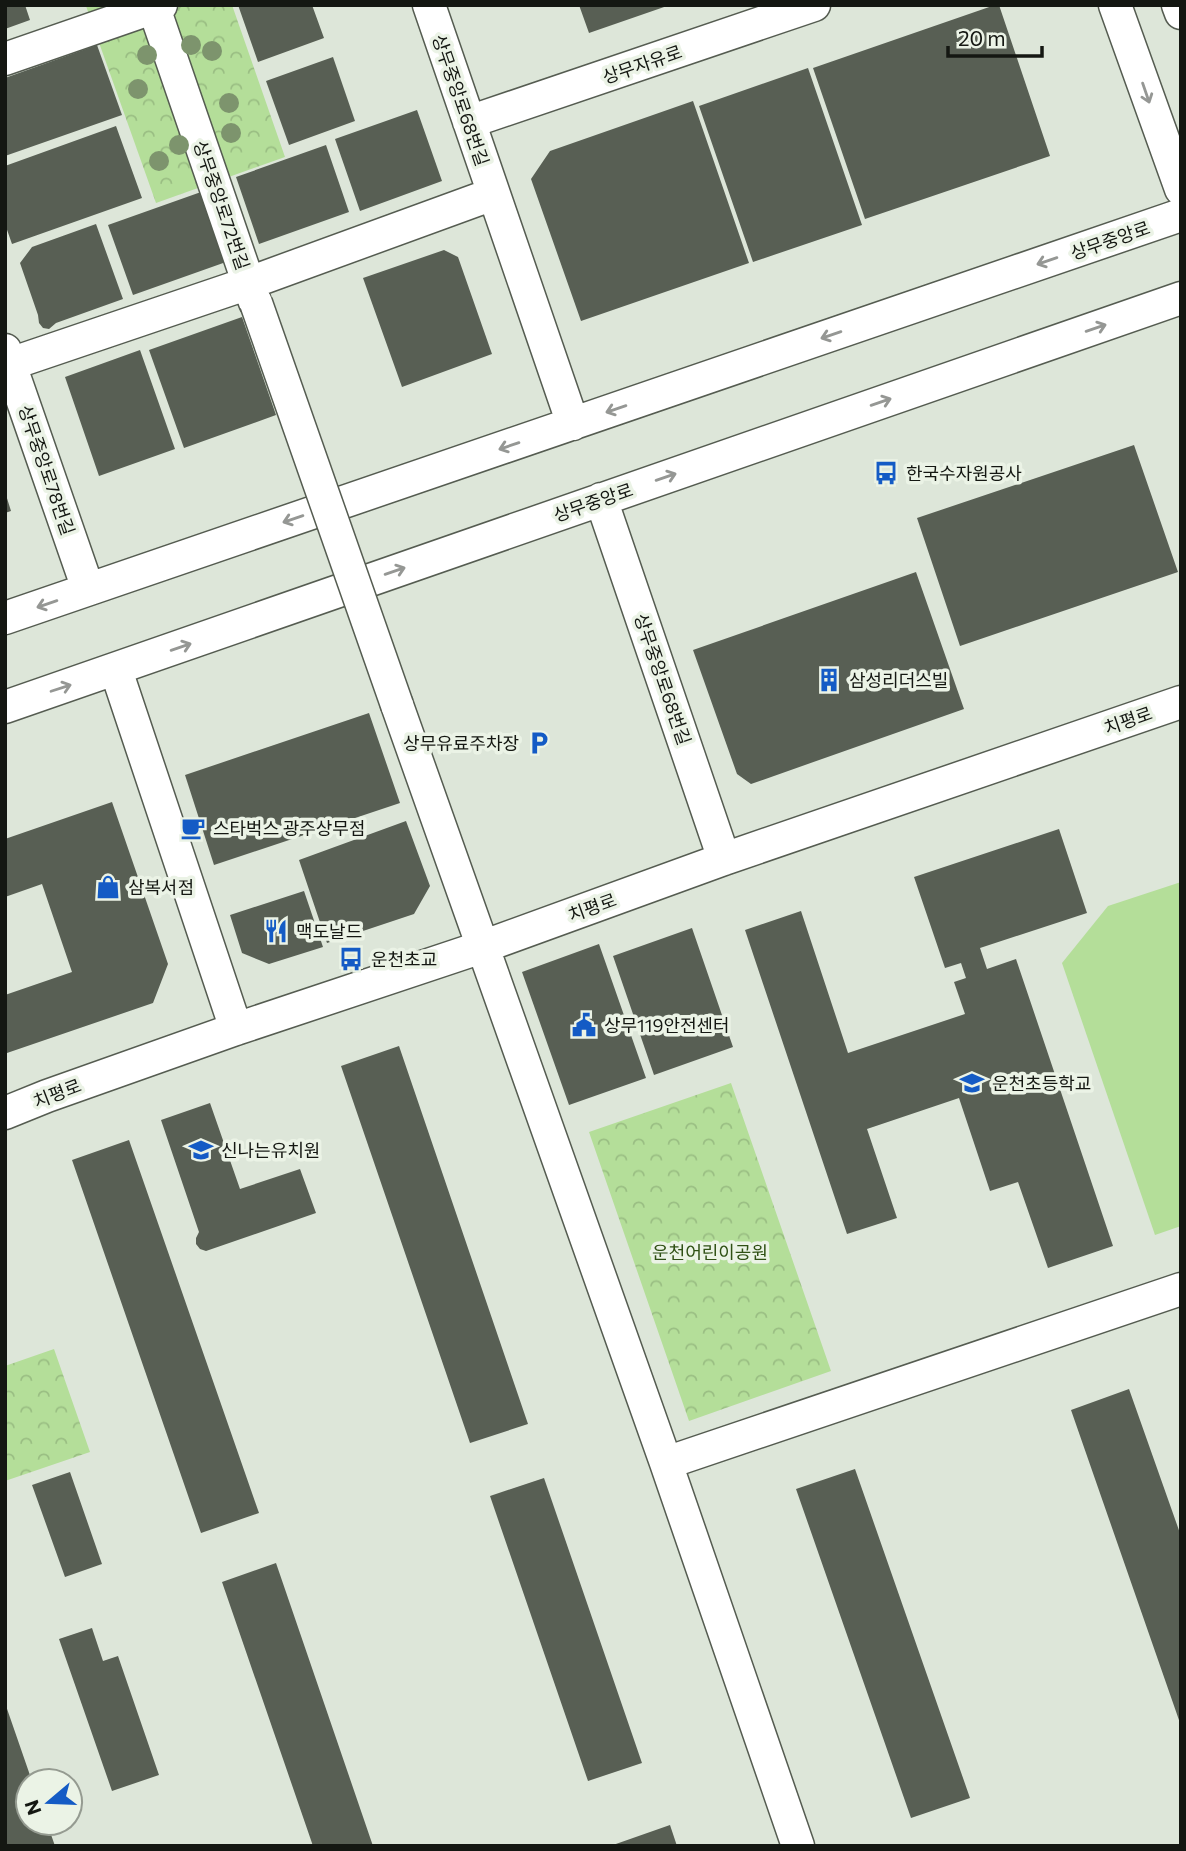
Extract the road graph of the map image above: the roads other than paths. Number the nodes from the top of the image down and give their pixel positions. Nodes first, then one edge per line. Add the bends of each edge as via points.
1 (429, 5) edge
2 (814, 5) edge
3 (1115, 5) edge
4 (1178, 5) edge
5 (156, 6) edge
6 (1181, 13) edge
7 (5, 59) edge
8 (469, 122) junction
9 (1181, 189) edge
10 (494, 194) junction
11 (1181, 215) edge
12 (252, 293) junction
13 (1181, 298) edge
14 (8, 357) edge
15 (573, 424) junction
16 (601, 499) junction
17 (88, 589) junction
18 (5, 618) edge
19 (116, 670) junction
20 (1181, 702) edge
21 (5, 707) edge
22 (724, 859) junction
23 (482, 947) junction
24 (236, 1029) junction
25 (5, 1113) edge
26 (1181, 1289) edge
27 (666, 1463) junction
28 (798, 1846) edge

1 - 8 street, 상무중앙로68번길
2 - 8 street, 상무자유로
3 -> 9 street
4 - 6 street
5 - 7 street, 상무중앙로72번길
5 - 12 street, 상무중앙로72번길
8 - 10 street, 상무중앙로68번길
10 - 12 street
10 - 15 street, 상무중앙로68번길
11 -> 15 street, 상무중앙로
12 - 14 street, 상무중앙로72번길
12 - 23 street, bridge
16 -> 13 street, 상무중앙로
14 - 17 street, 상무중앙로78번길
15 -> 17 street, 상무중앙로
19 -> 16 street, 상무중앙로
16 - 22 street, 상무중앙로68번길
17 -> 18 street, 상무중앙로
21 -> 19 street, 상무중앙로
19 - 24 street
20 - 22 street, 치평로
22 - 23 street, 치평로
23 - 24 street, 치평로
23 - 27 street
24 - 25 street, 치평로
26 - 27 street
27 - 28 street

